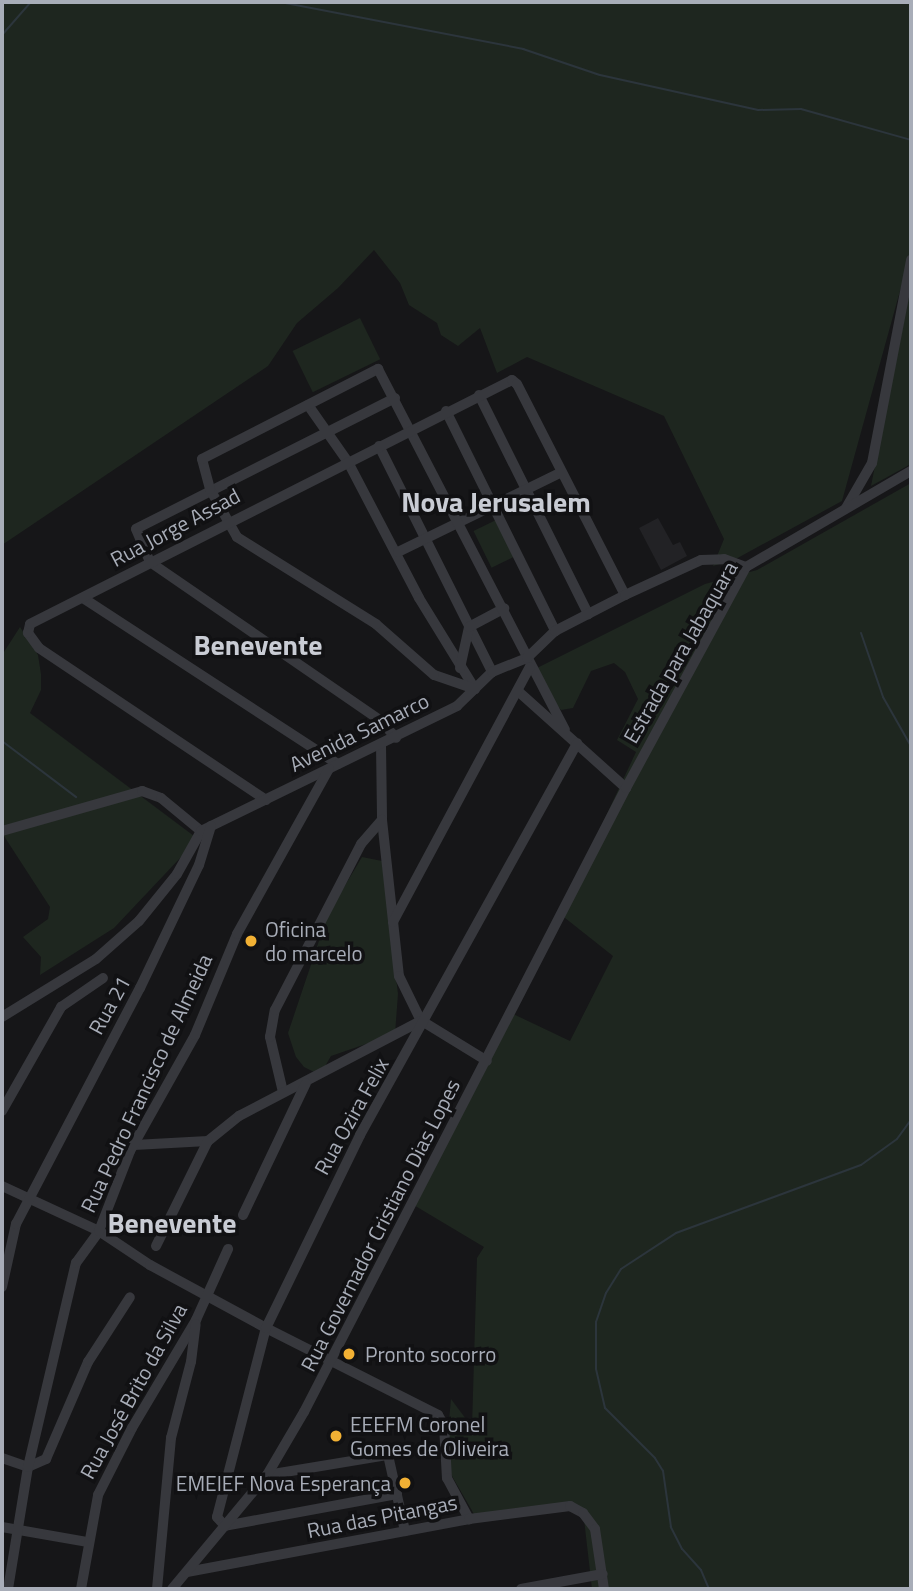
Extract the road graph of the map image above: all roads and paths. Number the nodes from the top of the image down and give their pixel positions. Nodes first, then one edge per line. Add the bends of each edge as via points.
1 (911, 260) edge
2 (479, 395) junction
3 (395, 398) junction
4 (309, 404) junction
5 (446, 411) junction
6 (410, 429) junction
7 (327, 432) junction
8 (379, 446) junction
9 (348, 462) junction
10 (911, 471) edge
11 (560, 473) junction
12 (211, 489) junction
13 (526, 491) junction
14 (493, 507) junction
15 (844, 511) junction
16 (227, 521) junction
17 (461, 523) junction
18 (424, 541) junction
19 (398, 552) junction
20 (150, 562) junction
21 (746, 567) junction
22 (625, 596) junction
23 (83, 598) junction
24 (504, 608) junction
25 (588, 614) junction
26 (469, 627) junction
27 (555, 631) junction
28 (529, 663) junction
29 (460, 668) junction
30 (492, 672) junction
31 (475, 689) junction
32 (519, 692) junction
33 (565, 729) junction
34 (396, 738) junction
35 (576, 743) junction
36 (381, 745) junction
37 (334, 766) junction
38 (626, 788) junction
39 (266, 800) junction
40 (382, 820) junction
41 (211, 826) junction
42 (2, 831) edge
43 (201, 831) junction
44 (589, 858) joint
45 (393, 922) junction
46 (103, 978) dead end
47 (2, 1017) edge
48 (423, 1022) junction
49 (487, 1061) junction
50 (306, 1083) junction
51 (283, 1092) junction
52 (2, 1111) edge
53 (208, 1141) junction
54 (134, 1145) junction
55 (2, 1186) edge
56 (31, 1199) junction
57 (243, 1215) dead end
58 (99, 1231) junction
59 (156, 1246) dead end
60 (228, 1249) dead end
61 (2, 1287) edge
62 (206, 1294) junction
63 (130, 1297) dead end
64 (197, 1320) junction
65 (266, 1328) junction
66 (332, 1361) junction
67 (2, 1458) edge
68 (28, 1468) junction
69 (267, 1475) junction
70 (397, 1494) junction
71 (469, 1519) junction
72 (225, 1526) junction
73 (2, 1527) edge
74 (18, 1530) junction
75 (405, 1531) junction
76 (87, 1542) junction
77 (187, 1572) junction
78 (603, 1574) junction
79 (8, 1589) edge
80 (81, 1589) edge
81 (157, 1589) edge
82 (172, 1589) edge
83 (521, 1589) edge
84 (604, 1589) edge

1 - 15 street, Estrada para Jabaquara via 872,463
2 - 5 street, Rua Jorge Assad
2 - 11 street, Rua Jorge Assad via 508,381 517,383
2 - 13 street
3 - 4 street via 376,369
3 - 6 street
3 - 7 street
4 - 7 street
4 - 12 street via 202,459
5 - 6 street, Rua Jorge Assad
5 - 14 street
6 - 8 street, Rua Jorge Assad
6 - 17 street
7 - 9 street
7 - 12 street
8 - 9 street, Rua Jorge Assad
8 - 18 street
9 - 16 street, Rua Jorge Assad
9 - 19 street
10 - 15 street
11 - 13 street
11 - 22 street
12 - 16 street
12 - 20 street via 139,525 136,534
13 - 14 street
13 - 25 street
14 - 17 street
14 - 27 street
15 - 21 street, Estrada para Jabaquara
16 - 20 street, Rua Jorge Assad
16 - 31 street via 242,540 376,624 434,675
17 - 18 street
17 - 24 street
18 - 19 street
18 - 26 street
19 - 29 street
20 - 23 street, Rua Jorge Assad
20 - 34 street via 380,720
21 - 22 street via 724,558 701,561
21 - 38 street, Estrada para Jabaquara
22 - 25 street
23 - 37 street
23 - 39 street, Rua Jorge Assad via 34,620 28,633 39,648
24 - 26 street
24 - 28 street
25 - 27 street
26 - 29 street
26 - 30 street
27 - 28 street
28 - 30 street, Avenida Samarco
28 - 32 street
28 - 33 street
29 - 31 street
30 - 31 street, Avenida Samarco
31 - 34 street, Avenida Samarco via 457,706
32 - 33 street
32 - 45 street
33 - 35 street
34 - 36 street, Avenida Samarco
35 - 38 street
35 - 48 street, Rua Ozira Felix
36 - 37 street, Avenida Samarco
36 - 40 street
37 - 39 street, Avenida Samarco
37 - 54 street, Rua Pedro Francisco de Almeida via 242,923 195,1035
38 - 44 street, Estrada para Jabaquara
39 - 41 street, Avenida Samarco
40 - 45 street
40 - 51 street via 362,844 275,1010 270,1037
41 - 43 street, Avenida Samarco
41 - 56 street, Rua 21 via 199,865 141,988 87,1084
42 - 43 street via 142,791 161,798
43 - 47 street via 177,874 130,929 96,959
44 - 49 street, Rua Governador Cristiano Dias Lopes
45 - 48 street via 399,976
46 - 52 street via 61,1007
48 - 49 street
48 - 50 street
48 - 65 street, Rua Ozira Felix via 354,1147
49 - 66 street, Rua Governador Cristiano Dias Lopes
50 - 51 street
50 - 57 street
51 - 53 street via 239,1116
53 - 54 street
53 - 59 street
54 - 58 street, Rua Pedro Francisco de Almeida
55 - 56 street
56 - 58 street
56 - 61 street, Rua 21 via 13,1231
58 - 62 street
58 - 68 street, Rua Pedro Francisco de Almeida via 76,1264
60 - 62 street, Rua José Brito da Silva
62 - 64 street, Rua José Brito da Silva
62 - 65 street
63 - 68 street via 88,1362 46,1459
64 - 76 street, Rua José Brito da Silva via 108,1474
64 - 81 street via 169,1449
65 - 66 street
65 - 72 street, Rua Ozira Felix via 218,1514
66 - 69 street, Rua Governador Cristiano Dias Lopes
66 - 71 street via 441,1417 447,1478
67 - 68 street
68 - 74 street
69 - 70 street via 383,1454 390,1458
69 - 72 street, Rua Governador Cristiano Dias Lopes
70 - 72 street
70 - 75 street
71 - 75 street, Rua das Pitangas
71 - 78 street, Rua das Pitangas via 562,1507 583,1513 596,1529
72 - 77 street, Rua Governador Cristiano Dias Lopes
73 - 74 street
74 - 76 street
74 - 79 street
75 - 77 street, Rua das Pitangas
76 - 80 street, Rua José Brito da Silva
77 - 82 street, Rua Governador Cristiano Dias Lopes
78 - 83 street
78 - 84 street

